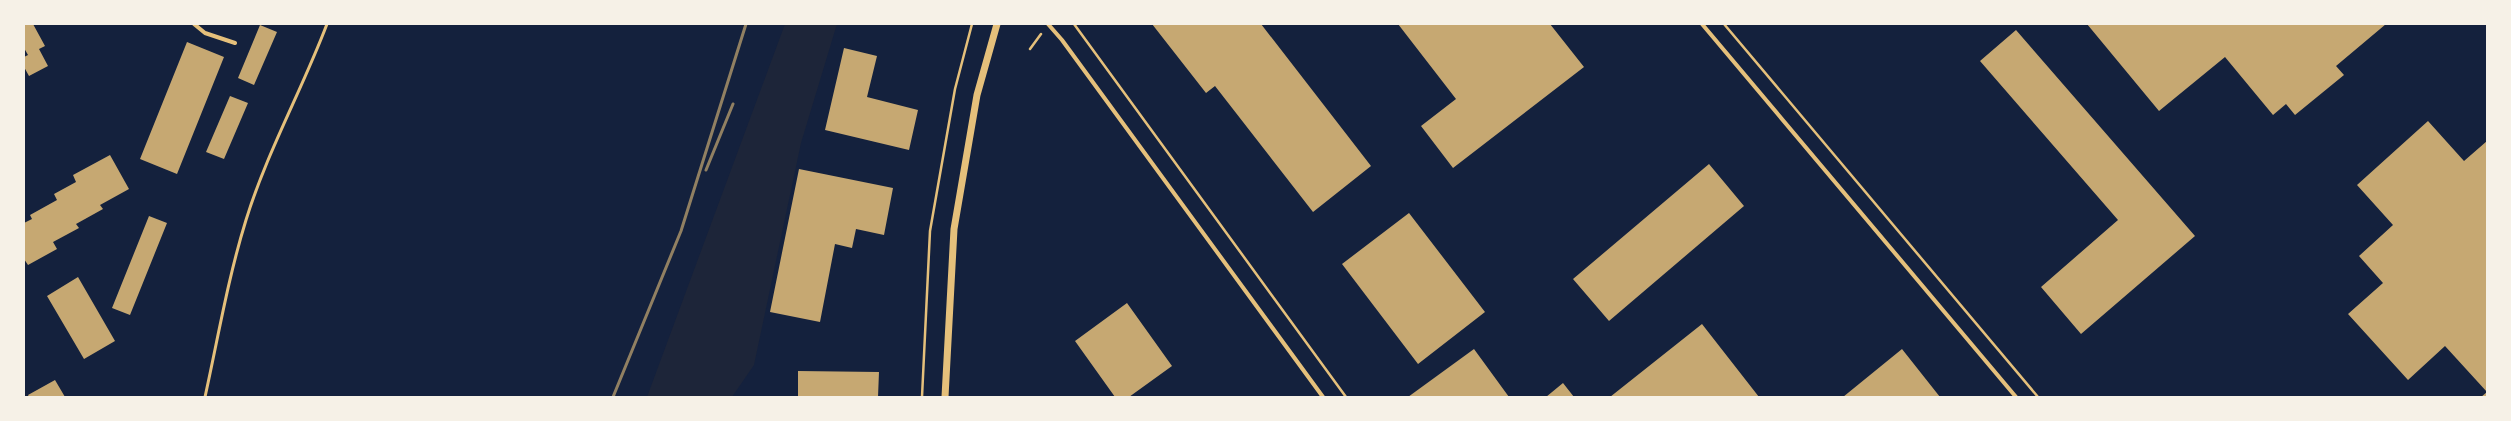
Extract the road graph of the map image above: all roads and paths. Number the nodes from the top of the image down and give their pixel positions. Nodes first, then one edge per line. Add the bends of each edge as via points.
1 (194, 24) edge
2 (327, 24) edge
3 (972, 24) edge
4 (997, 24) edge
5 (1048, 24) edge
6 (1074, 24) edge
7 (1702, 24) edge
8 (1724, 24) edge
9 (235, 43) dead end
10 (1030, 50) dead end
11 (205, 397) edge
12 (922, 397) edge
13 (945, 397) edge
14 (1323, 397) edge
15 (1346, 397) edge
16 (2016, 397) edge
17 (2038, 397) edge

1 - 9 street via 205,33
2 - 11 lane via 282,124 246,219
3 - 12 path via 955,89 930,231
4 - 13 street via 977,94 954,229
5 - 10 path
5 - 14 street
6 - 15 path
7 - 16 street
8 - 17 path

